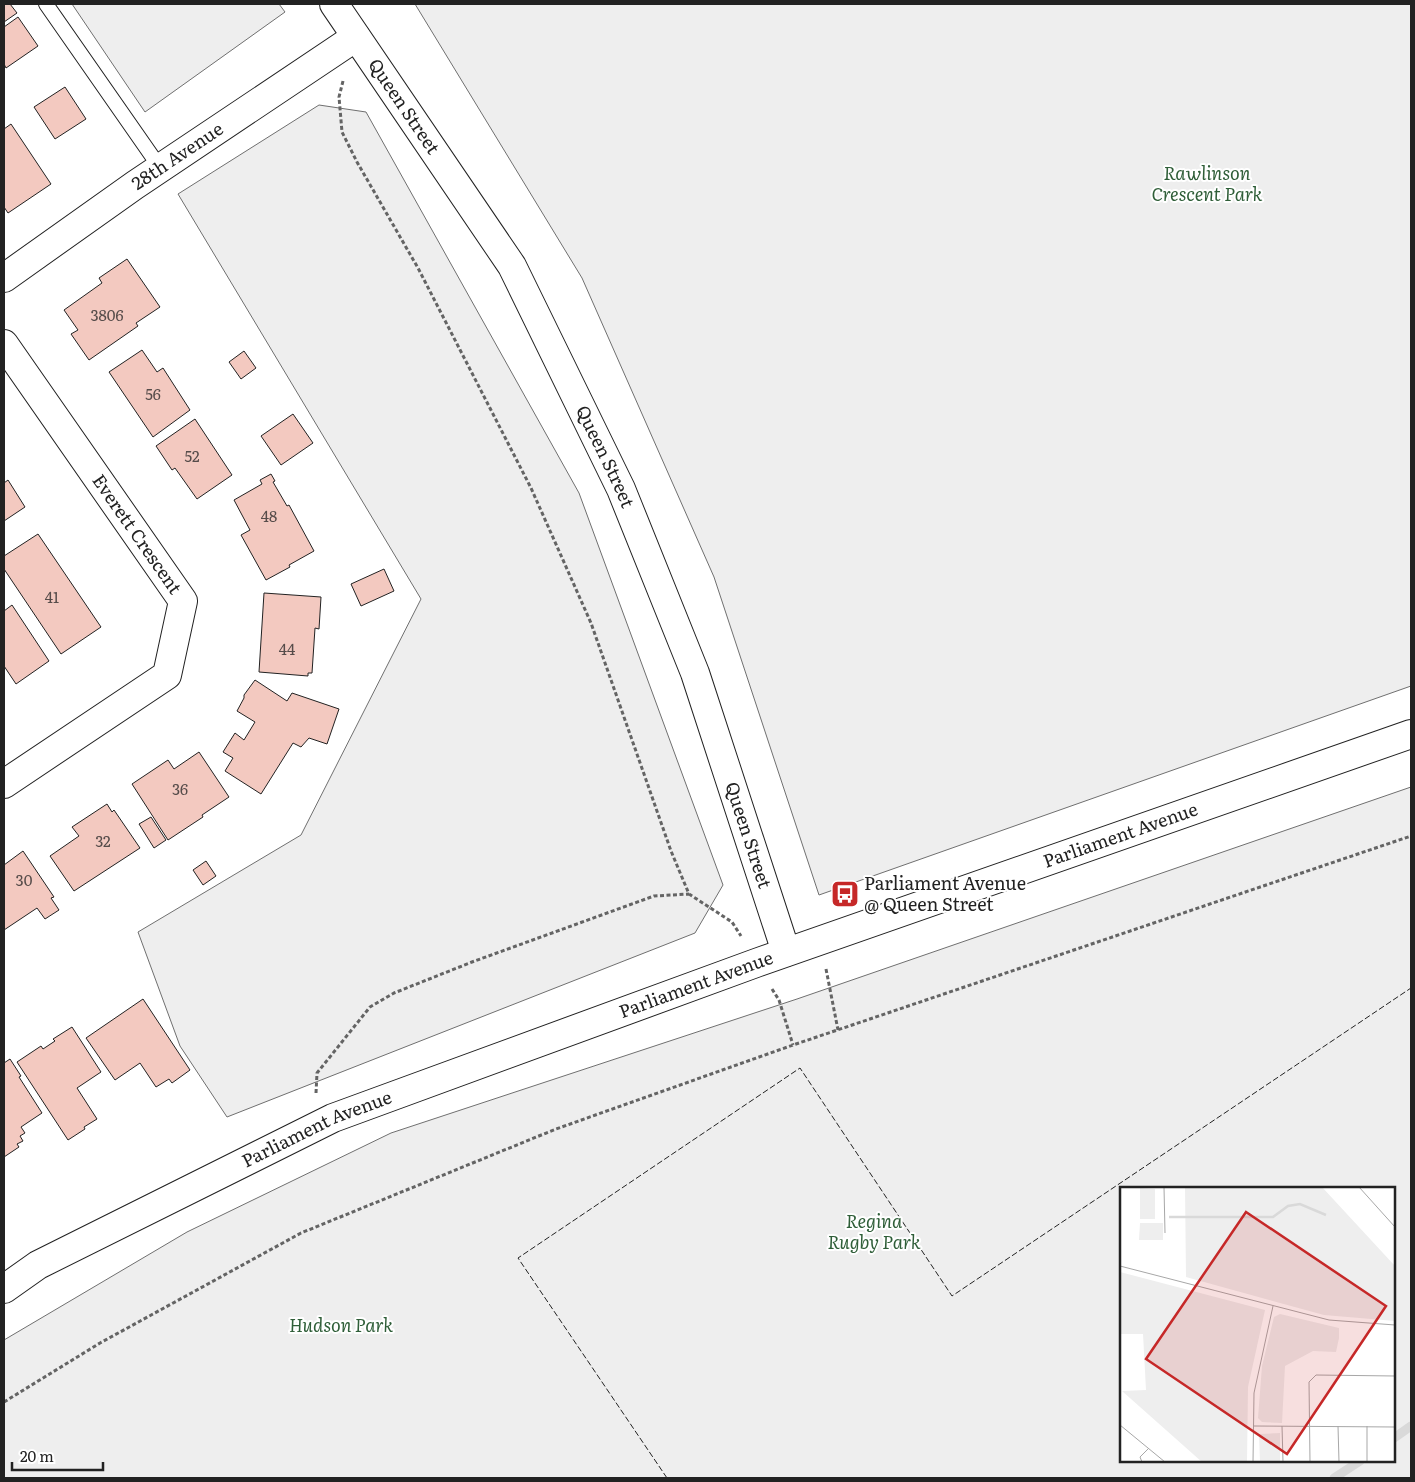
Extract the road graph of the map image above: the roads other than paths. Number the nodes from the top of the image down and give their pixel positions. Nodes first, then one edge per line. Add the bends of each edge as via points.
1 (46, 4) edge
2 (334, 4) edge
3 (356, 38) junction
4 (161, 169) junction
5 (4, 278) edge
6 (4, 344) edge
7 (1411, 734) edge
8 (4, 784) edge
9 (786, 952) junction
10 (4, 1289) edge

1 - 4 lane
2 - 3 street, Queen Street
3 - 4 street, 28th Avenue
3 - 9 street, Queen Street via 512,266 621,488 695,673
4 - 5 street, 28th Avenue
6 - 8 street, Everett Crescent via 183,601 167,675
7 - 9 street, Parliament Avenue
9 - 10 street, Parliament Avenue via 314,1127 38,1266

